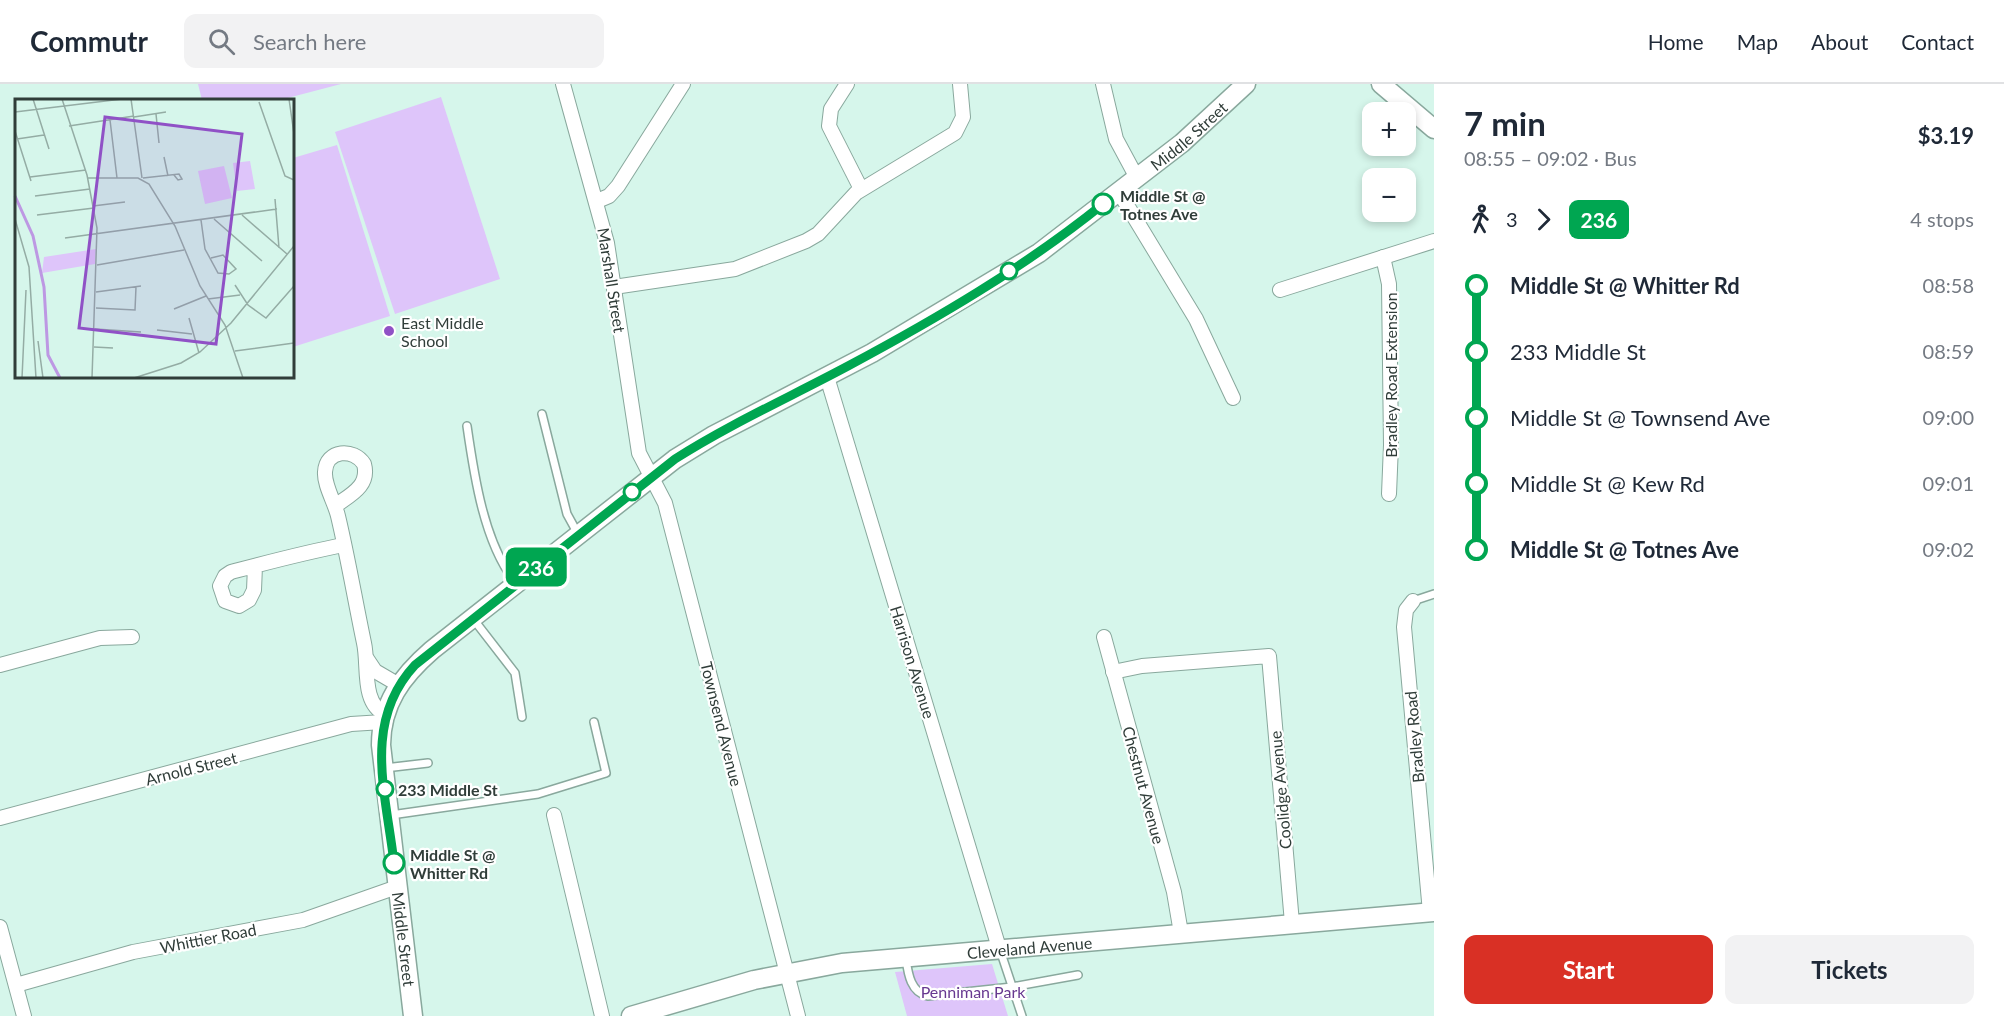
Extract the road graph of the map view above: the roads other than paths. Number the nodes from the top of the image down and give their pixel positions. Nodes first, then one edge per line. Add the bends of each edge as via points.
1 (562, 84) edge
2 (683, 84) edge
3 (847, 84) edge
4 (960, 84) edge
5 (1102, 84) edge
6 (1246, 84) edge
7 (1381, 84) edge
8 (1434, 129) edge
9 (1137, 178) junction
10 (861, 189) junction
11 (1119, 192) junction
12 (597, 201) junction
13 (1434, 241) edge
14 (1383, 257) junction
15 (614, 287) junction
16 (1280, 290) dead end
17 (827, 377) junction
18 (1233, 398) dead end
19 (542, 414) dead end
20 (467, 426) dead end
21 (651, 477) junction
22 (1389, 494) dead end
23 (335, 506) dead end
24 (578, 534) junction
25 (344, 545) junction
26 (255, 566) dead end
27 (516, 583) junction
28 (1434, 594) edge
29 (1413, 601) joint
30 (473, 618) junction
31 (132, 637) dead end
32 (1104, 637) dead end
33 (368, 659) junction
34 (0, 666) edge
35 (1113, 672) junction
36 (399, 685) junction
37 (522, 717) dead end
38 (384, 718) junction
39 (594, 722) dead end
40 (428, 763) dead end
41 (383, 769) junction
42 (554, 815) dead end
43 (389, 816) junction
44 (0, 818) edge
45 (397, 886) junction
46 (1432, 912) edge
47 (1292, 923) junction
48 (0, 927) edge
49 (1181, 933) junction
50 (999, 948) junction
51 (906, 956) junction
52 (786, 973) junction
53 (1078, 975) dead end
54 (16, 985) junction
55 (1012, 987) junction
56 (24, 1016) edge
57 (413, 1016) edge
58 (602, 1016) edge
59 (631, 1016) edge
60 (798, 1016) edge
61 (1022, 1016) edge

1 - 12 street, Marshall Street
2 - 12 street via 618,186
3 - 10 street via 831,109 829,126
4 - 10 street via 963,117 955,133
5 - 9 street via 1116,139
6 - 9 street, Middle Street via 1188,138
7 - 8 street
9 - 11 street, Middle Street
10 - 15 street via 813,238 751,264
11 - 17 street, Middle Street via 1020,265
11 - 18 street via 1193,314
12 - 15 street, Marshall Street
13 - 14 street
14 - 16 street
14 - 22 street, Bradley Road Extension via 1389,284
15 - 21 street, Marshall Street via 637,445
17 - 21 street, Middle Street via 714,435
17 - 50 street, Harrison Avenue
19 - 24 lane via 567,514
20 - 27 lane via 482,507 503,562
21 - 24 street, Middle Street
21 - 52 street, Townsend Avenue via 665,503
23 - 25 street
24 - 27 street, Middle Street
25 - 26 street
25 - 33 street
27 - 30 street, Middle Street
28 - 29 lane
29 - 46 street, Bradley Road via 1406,610 1404,627
30 - 36 street, Middle Street via 415,665
30 - 37 lane via 515,673
31 - 34 street via 100,639
32 - 35 street, Chestnut Avenue
33 - 36 street via 375,671
33 - 38 street via 370,694
35 - 47 street, Coolidge Avenue via 1142,666 1269,656
35 - 49 street, Chestnut Avenue via 1174,892
36 - 38 street, Middle Street
38 - 41 street, Middle Street
38 - 44 street, Arnold Street
39 - 43 lane via 606,773 538,794
40 - 41 lane
41 - 43 street, Middle Street
42 - 58 street
43 - 45 street, Middle Street
45 - 54 street, Whittier Road via 303,920 133,952
45 - 57 street, Middle Street
46 - 47 street, Cleveland Avenue
47 - 49 street, Cleveland Avenue
48 - 54 street
49 - 50 street, Cleveland Avenue
50 - 51 street, Cleveland Avenue
50 - 55 lane
51 - 52 street, Cleveland Avenue
51 - 55 lane via 913,986 923,995
52 - 59 street, Cleveland Avenue
52 - 60 street, Townsend Avenue
53 - 55 lane
54 - 56 street
55 - 61 lane

